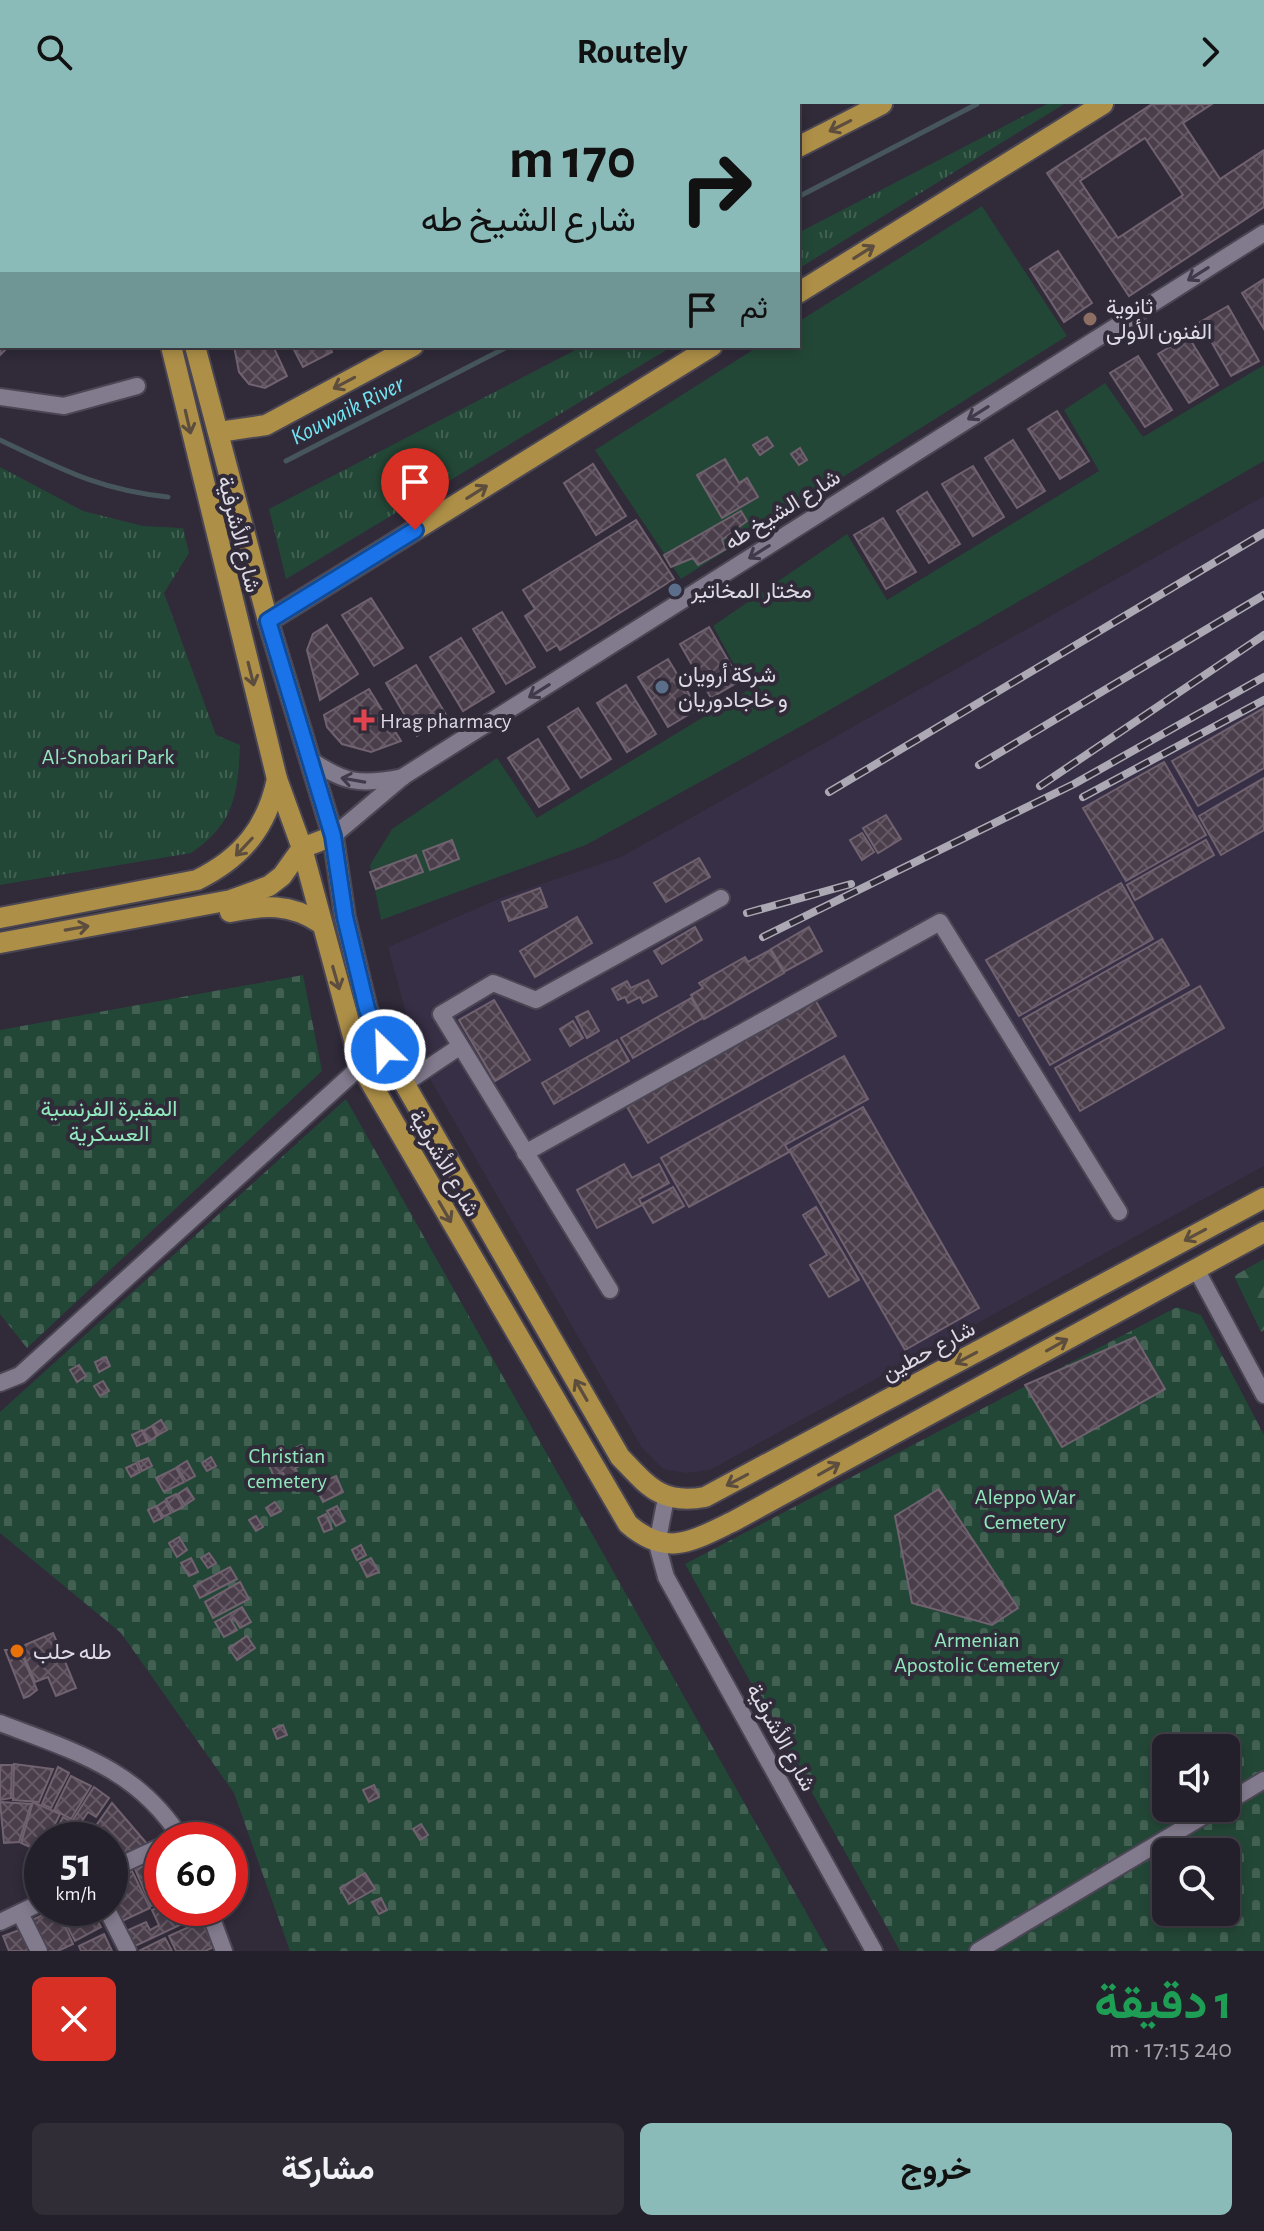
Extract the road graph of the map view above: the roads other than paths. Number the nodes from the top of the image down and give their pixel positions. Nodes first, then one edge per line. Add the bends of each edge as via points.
1 (882, 104) edge
2 (1103, 104) edge
3 (800, 146) edge
4 (1264, 233) edge
5 (800, 292) edge
6 (171, 348) edge
7 (196, 348) edge
8 (409, 348) edge
9 (709, 348) edge
10 (137, 386) dead end
11 (0, 397) edge
12 (219, 432) junction
13 (268, 621) junction
14 (308, 758) junction
15 (404, 776) junction
16 (277, 779) junction
17 (333, 836) junction
18 (302, 848) junction
19 (721, 898) dead end
20 (146, 915) junction
21 (0, 918) edge
22 (320, 923) junction
23 (0, 943) edge
24 (459, 1047) junction
25 (361, 1066) junction
26 (404, 1084) junction
27 (525, 1153) junction
28 (1264, 1198) edge
29 (1119, 1212) dead end
30 (1264, 1232) edge
31 (1196, 1269) junction
32 (610, 1290) dead end
33 (0, 1383) edge
34 (1264, 1395) edge
35 (666, 1498) junction
36 (657, 1544) junction
37 (0, 1723) edge
38 (22, 1731) junction
39 (0, 1738) edge
40 (1264, 1780) edge
41 (1240, 1795) edge
42 (166, 1822) edge
43 (1194, 1822) edge
44 (24, 1911) edge
45 (20, 1913) junction
46 (0, 1922) edge
47 (115, 1926) edge
48 (215, 1926) edge
49 (39, 1951) edge
50 (128, 1951) edge
51 (224, 1951) edge
52 (874, 1951) edge
53 (978, 1951) edge

1 -> 3 main road
5 -> 2 main road
4 -> 15 street, شارع الشيخ طه
6 -> 16 main road, شارع الأشرفية
7 - 12 main road, شارع الأشرفية
8 -> 12 main road via 266,425
13 -> 9 main road
10 - 11 street via 64,406
12 - 13 main road, شارع الأشرفية
13 - 14 main road, شارع الأشرفية
15 -> 14 street via 353,782
14 - 17 main road, شارع الأشرفية
15 - 17 street, شارع الشيخ طه
16 - 18 main road, شارع الأشرفية
16 -> 21 main road via 264,821 217,870 197,880
17 - 18 main road
17 - 26 main road, شارع الأشرفية via 367,1009
18 - 20 main road via 282,876 252,893
18 - 22 main road, شارع الأشرفية
19 - 24 street via 536,1000 493,983 441,1014
20 - 22 main road via 190,917 271,905 305,913
23 -> 20 main road
22 -> 25 main road, شارع الأشرفية
24 - 26 street
24 - 27 street
25 - 33 street via 20,1375
25 -> 36 main road, شارع الأشرفية via 628,1524
35 -> 26 main road, شارع الأشرفية via 620,1457
27 - 29 street via 940,922
27 - 32 street
28 -> 35 main road, شارع حطين via 705,1497
30 - 31 main road
31 - 34 street
36 -> 31 main road via 681,1544 734,1521
35 - 36 street, شارع الأشرفية
36 - 52 street, شارع الأشرفية via 666,1577
37 - 38 street
38 - 39 street
38 - 42 street via 99,1761 140,1790
40 - 41 street
43 - 53 street
44 - 45 street
45 - 46 street
45 - 49 street
47 - 50 street
48 - 51 street

